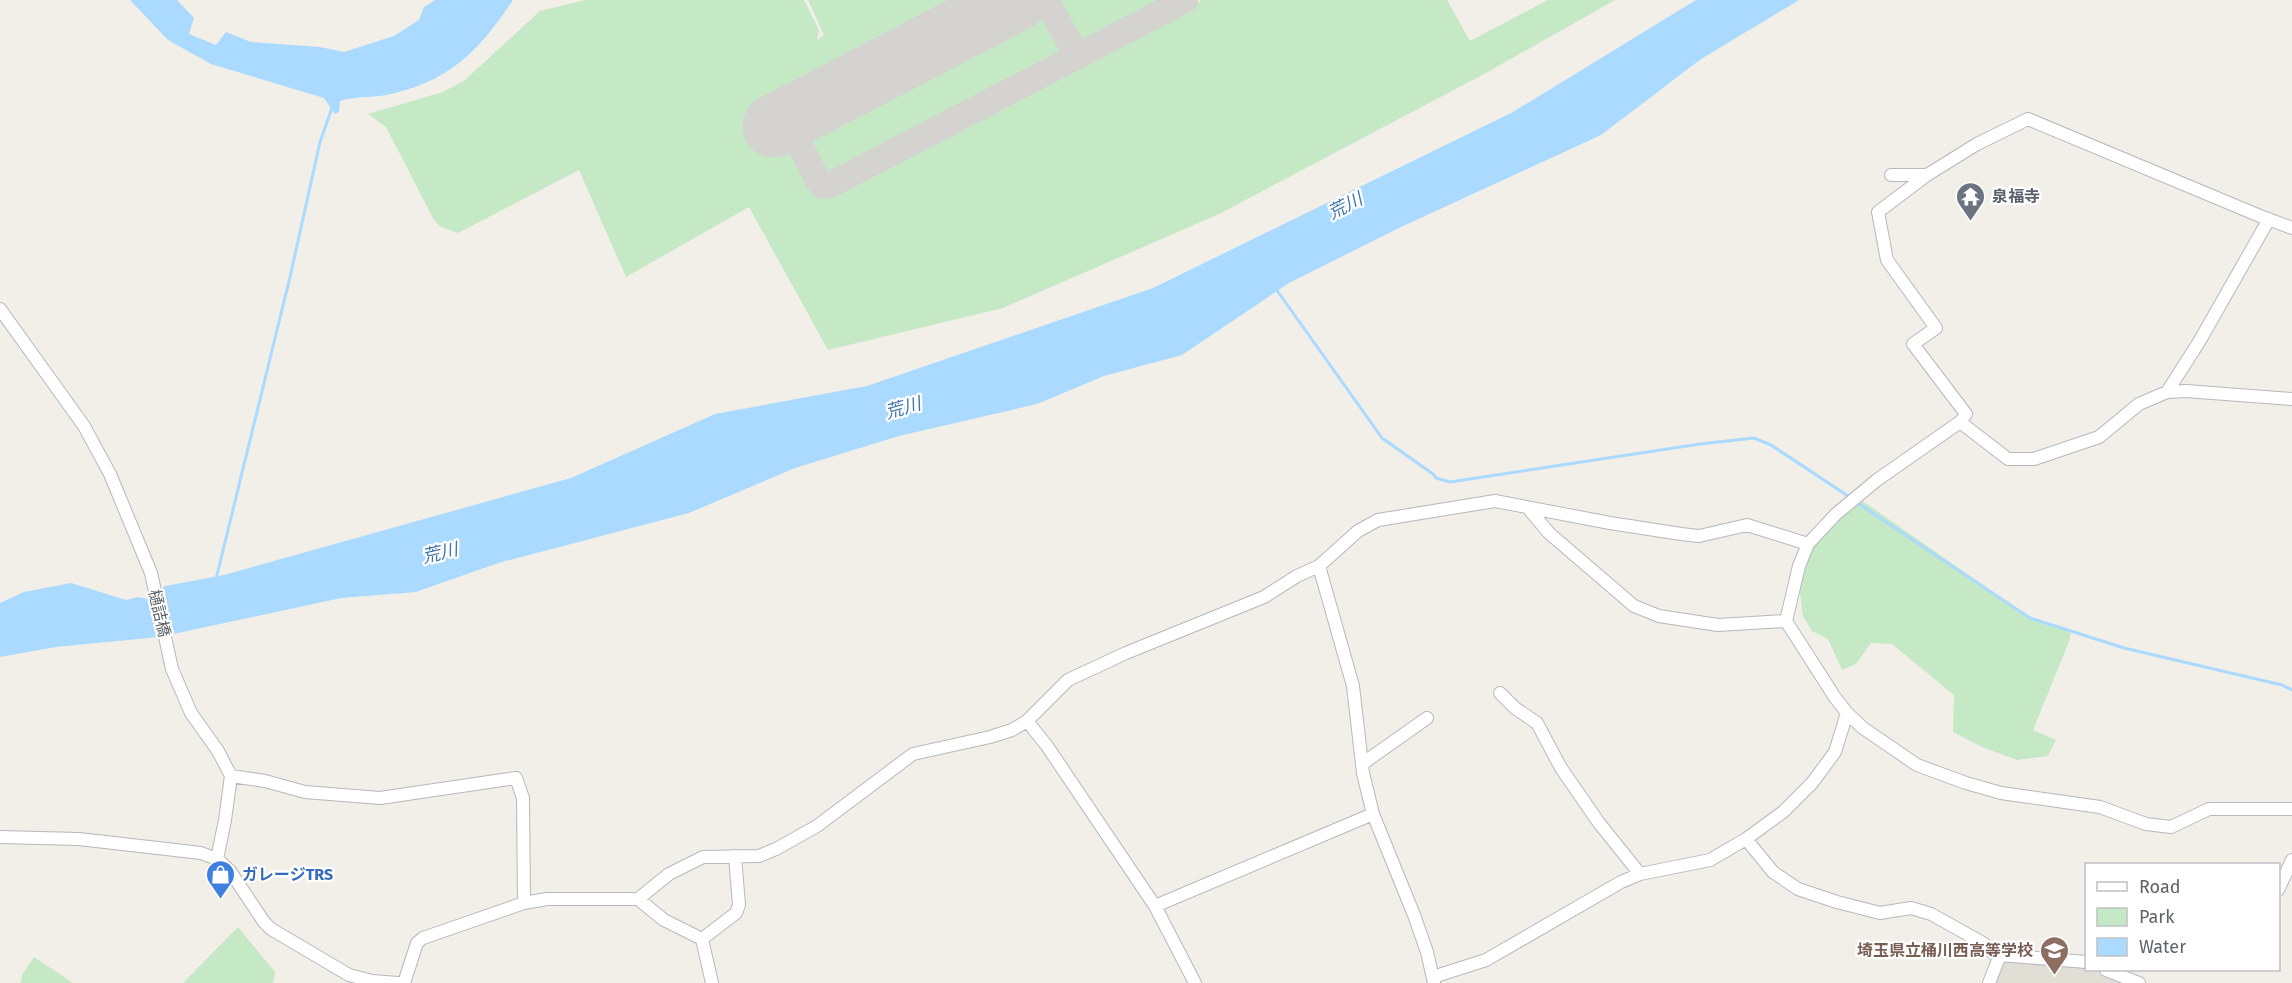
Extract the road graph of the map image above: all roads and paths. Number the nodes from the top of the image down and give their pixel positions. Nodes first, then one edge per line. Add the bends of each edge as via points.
1 (1927, 175) junction
2 (1891, 176) dead end
3 (2269, 219) junction
4 (2292, 228) edge
5 (0, 309) edge
6 (2167, 393) junction
7 (2292, 399) edge
8 (1960, 422) junction
9 (1527, 507) junction
10 (1808, 544) junction
11 (1319, 566) junction
12 (1786, 621) junction
13 (1500, 693) dead end
14 (1847, 713) junction
15 (1427, 718) dead end
16 (1027, 721) junction
17 (1362, 764) junction
18 (231, 776) junction
19 (2292, 809) edge
20 (1373, 814) junction
21 (0, 837) edge
22 (1746, 839) junction
23 (735, 856) junction
24 (217, 859) junction
25 (2292, 860) edge
26 (1640, 874) junction
27 (2280, 886) edge
28 (638, 899) junction
29 (524, 903) junction
30 (1155, 906) junction
31 (702, 939) junction
32 (2000, 955) junction
33 (2085, 962) edge
34 (2111, 971) edge
35 (1433, 980) edge
36 (398, 983) edge
37 (404, 983) edge
38 (712, 983) edge
39 (1195, 983) edge
40 (1989, 983) edge
41 (2139, 983) edge

1 - 2 street
1 - 3 street via 2028,119
1 - 8 street via 1878,212 1879,220 1887,260 1936,328 1913,344 1966,414
3 - 4 street
3 - 6 street
5 - 18 street, 樋詰橋 via 84,426 110,474 151,573 172,669 191,713 219,751
6 - 7 street
6 - 8 street via 2139,404 2099,437 2034,459 2008,459
8 - 10 street via 1877,480
9 - 10 street via 1699,536 1747,525
9 - 11 street via 1496,501 1378,520 1358,531
9 - 12 street via 1549,533 1634,606 1659,616 1718,625
10 - 12 street
11 - 16 street via 1264,597 1068,680
11 - 17 street via 1353,686
12 - 14 street
13 - 26 street via 1537,723 1561,768
14 - 19 street via 1917,765 2001,793 2100,807 2146,824 2171,827 2209,809
14 - 22 street via 1835,752 1812,783 1783,812
15 - 17 street
16 - 23 street via 990,737 913,754 817,826 759,856
16 - 30 street
17 - 20 street
18 - 24 street
18 - 29 street via 305,792 380,798 516,778 523,798
20 - 30 street
20 - 35 street via 1414,915
21 - 24 street via 149,846
22 - 26 street via 1710,860
22 - 32 street via 1773,872 1798,889 1881,913 1911,908 1931,914
23 - 28 street via 703,857 669,874
23 - 31 street via 739,905 736,913
24 - 36 street via 271,929 349,975
25 - 27 street
26 - 35 street via 1486,960
28 - 29 street via 547,899
28 - 31 street via 664,920
29 - 37 street via 423,938 417,943
30 - 39 street
31 - 38 street
32 - 33 street
32 - 40 street
34 - 41 street

